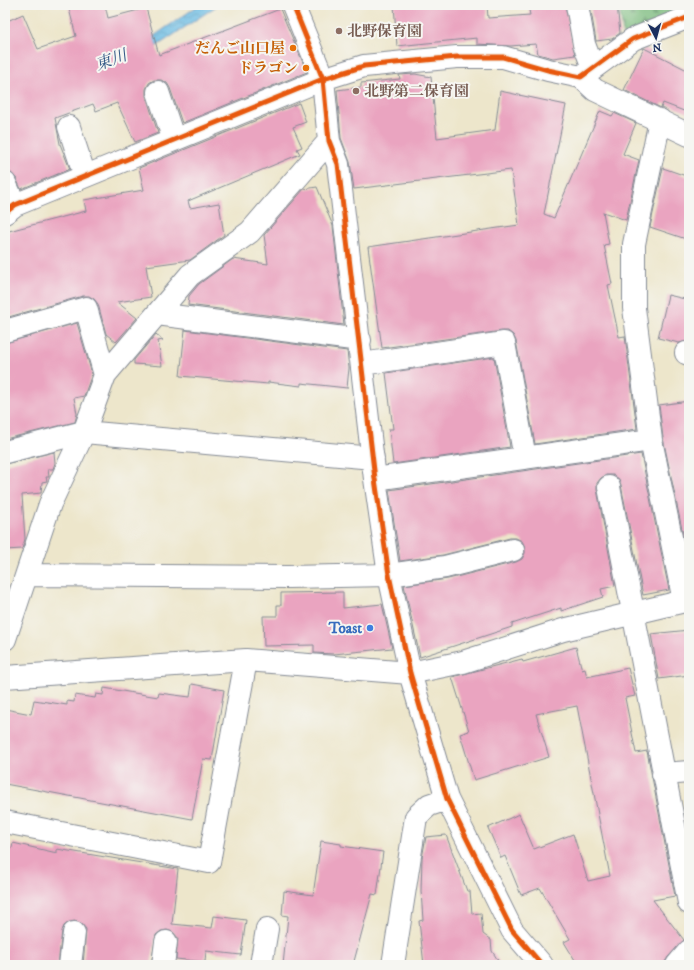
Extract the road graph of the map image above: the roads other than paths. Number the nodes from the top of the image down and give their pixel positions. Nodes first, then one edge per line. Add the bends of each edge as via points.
1 (293, 5) edge
2 (577, 5) edge
3 (689, 17) edge
4 (587, 72) junction
5 (323, 79) junction
6 (158, 92) dead end
7 (660, 120) junction
8 (68, 127) dead end
9 (689, 135) edge
10 (174, 140) junction
11 (329, 141) junction
12 (85, 176) junction
13 (5, 183) edge
14 (10, 209) edge
15 (157, 314) junction
16 (5, 331) edge
17 (360, 340) junction
18 (362, 364) junction
19 (105, 375) junction
20 (84, 432) junction
21 (651, 440) junction
22 (5, 452) edge
23 (525, 458) junction
24 (374, 468) junction
25 (609, 487) dead end
26 (513, 550) dead end
27 (28, 575) junction
28 (389, 575) junction
29 (687, 600) edge
30 (633, 614) junction
31 (5, 640) edge
32 (246, 660) junction
33 (410, 673) junction
34 (5, 677) edge
35 (689, 772) edge
36 (663, 774) junction
37 (447, 798) junction
38 (5, 822) edge
39 (689, 903) edge
40 (267, 929) dead end
41 (74, 933) dead end
42 (166, 942) dead end
43 (689, 951) edge
44 (70, 965) edge
45 (163, 965) edge
46 (261, 965) edge
47 (393, 965) edge
48 (542, 965) edge
49 (677, 965) edge

1 - 5 street
2 - 4 street
3 - 4 street via 633,40
4 - 5 street via 548,70 503,57 458,57 364,66
4 - 7 street via 595,90
5 - 10 street
5 - 11 street
6 - 10 street
7 - 9 street
7 - 21 street via 634,244 634,308
8 - 12 street
10 - 12 street
11 - 15 street via 250,232 190,275
11 - 17 street via 338,164
12 - 14 street
13 - 14 street
15 - 17 street
15 - 19 street
16 - 19 street via 86,308
17 - 18 street
18 - 23 street via 504,343
18 - 24 street
19 - 20 street
20 - 22 street
20 - 24 street
20 - 27 street via 50,504
21 - 23 street
21 - 29 street
23 - 24 street
24 - 28 street
25 - 30 street
26 - 28 street via 445,567
27 - 28 street
27 - 31 street
28 - 33 street
29 - 30 street
30 - 33 street via 563,630 463,662
30 - 36 street
32 - 33 street
32 - 34 street
32 - 38 street via 209,862
33 - 37 street
35 - 36 street
36 - 39 street
37 - 47 street via 429,805 416,817
37 - 48 street via 512,930
40 - 46 street
41 - 44 street
42 - 45 street
43 - 49 street

